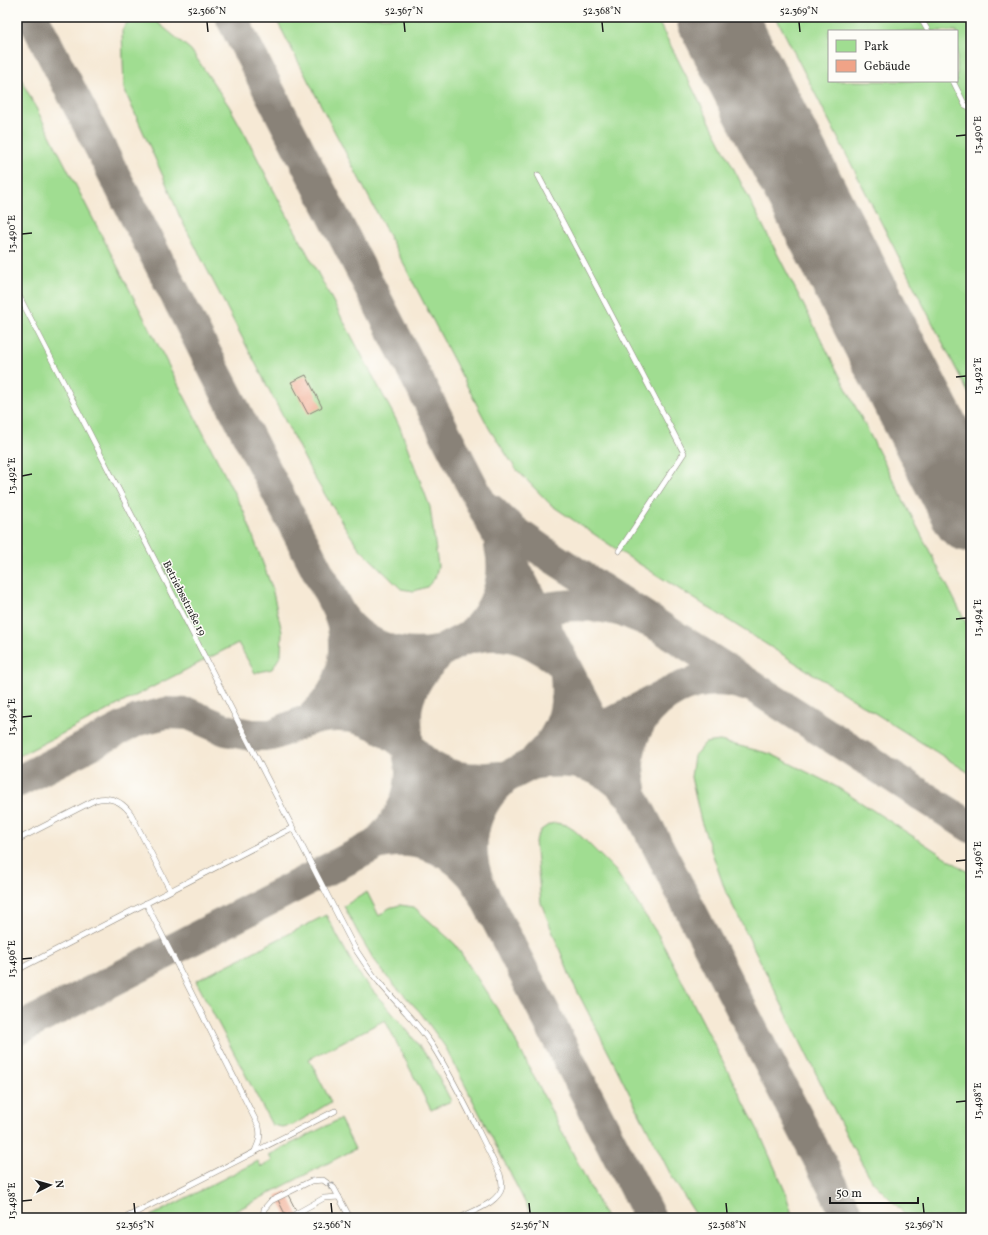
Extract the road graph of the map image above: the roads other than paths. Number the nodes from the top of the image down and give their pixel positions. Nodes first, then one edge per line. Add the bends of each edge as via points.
1 (920, 17) edge
2 (927, 30) edge
3 (954, 82) edge
4 (971, 108) edge
5 (538, 175) dead end
6 (17, 292) edge
7 (619, 551) dead end
8 (292, 828) junction
9 (17, 840) edge
10 (170, 890) junction
11 (146, 903) junction
12 (17, 970) edge
13 (336, 1110) dead end
14 (255, 1151) junction
15 (339, 1197) junction
16 (125, 1218) edge
17 (263, 1218) edge
18 (288, 1218) edge
19 (350, 1218) edge
20 (460, 1218) edge

1 - 2 lane
3 - 4 lane via 965,105
5 - 7 lane via 684,453
6 - 8 lane, Betriebsstraße 19
8 - 10 lane
8 - 20 lane, Betriebsstraße 19 via 365,965 432,1045 500,1174 502,1187 496,1198
9 - 10 lane via 95,800 112,799 126,807 131,814
10 - 11 lane
11 - 12 lane
11 - 14 lane via 259,1127 260,1141
13 - 14 lane
14 - 16 lane
15 -> 17 lane via 334,1188 323,1180 311,1181 271,1201 264,1209
15 - 18 lane via 324,1198
15 - 19 lane

